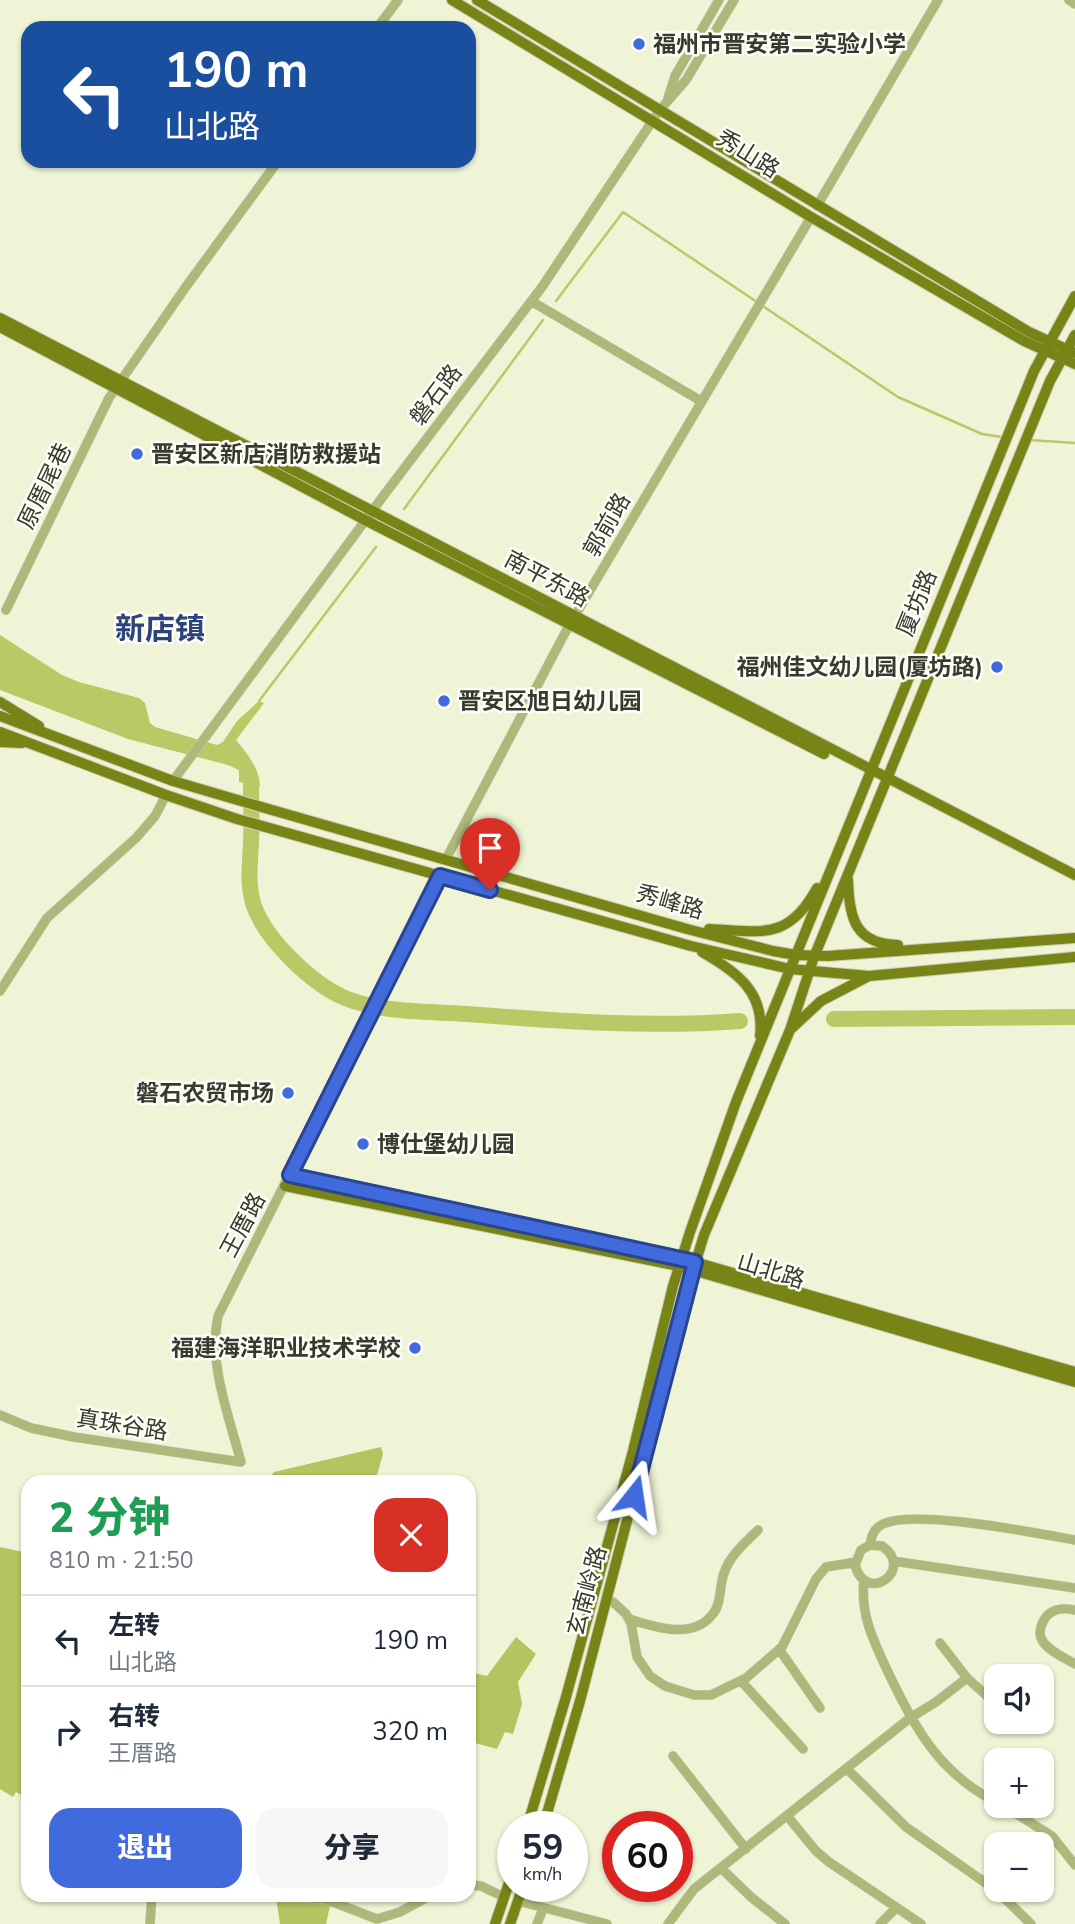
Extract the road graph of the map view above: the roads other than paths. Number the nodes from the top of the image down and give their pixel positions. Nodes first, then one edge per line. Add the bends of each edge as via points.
1 (398, 0) edge
2 (452, 0) edge
3 (477, 0) edge
4 (719, 0) edge
5 (734, 0) edge
6 (938, 0) edge
7 (1069, 0) edge
8 (1075, 4) edge
9 (382, 21) edge
10 (667, 99) junction
11 (656, 116) junction
12 (273, 168) edge
13 (817, 206) junction
14 (811, 217) junction
15 (1075, 296) edge
16 (531, 301) junction
17 (0, 318) edge
18 (0, 327) edge
19 (1075, 335) edge
20 (1026, 337) junction
21 (1046, 347) junction
22 (1067, 354) edge
23 (1075, 364) edge
24 (119, 384) junction
25 (702, 401) junction
26 (368, 516) junction
27 (6, 610) dead end
28 (573, 621) junction
29 (0, 702) edge
30 (0, 716) edge
31 (0, 732) edge
32 (59, 738) junction
33 (0, 742) edge
34 (28, 743) junction
35 (870, 774) junction
36 (173, 780) junction
37 (885, 782) junction
38 (166, 795) junction
39 (446, 859) junction
40 (830, 872) junction
41 (440, 876) junction
42 (1075, 876) edge
43 (848, 877) junction
44 (1075, 882) edge
45 (687, 929) junction
46 (1075, 938) edge
47 (691, 946) junction
48 (925, 949) junction
49 (796, 955) junction
50 (814, 957) junction
51 (1075, 957) edge
52 (790, 969) junction
53 (808, 971) junction
54 (869, 976) junction
55 (0, 991) edge
56 (776, 1007) joint
57 (796, 1009) joint
58 (790, 1030) junction
59 (758, 1052) junction
60 (288, 1181) junction
61 (680, 1262) junction
62 (694, 1266) junction
63 (1075, 1372) edge
64 (1075, 1382) edge
65 (0, 1415) edge
66 (241, 1462) joint
67 (758, 1530) dead end
68 (1075, 1540) edge
69 (870, 1545) junction
70 (893, 1561) junction
71 (856, 1562) junction
72 (864, 1580) junction
73 (1075, 1588) edge
74 (614, 1602) dead end
75 (1075, 1610) edge
76 (629, 1619) junction
77 (940, 1643) dead end
78 (779, 1649) junction
79 (1075, 1664) edge
80 (967, 1678) junction
81 (741, 1681) junction
82 (984, 1693) edge
83 (820, 1708) dead end
84 (910, 1718) junction
85 (803, 1749) dead end
86 (673, 1756) dead end
87 (847, 1769) junction
88 (984, 1795) edge
89 (532, 1811) edge
90 (547, 1811) edge
91 (788, 1817) junction
92 (1023, 1818) edge
93 (746, 1849) junction
94 (1075, 1865) edge
95 (721, 1868) junction
96 (476, 1886) edge
97 (497, 1893) edge
98 (152, 1902) edge
99 (333, 1902) edge
100 (418, 1902) edge
101 (502, 1902) edge
102 (518, 1902) edge
103 (521, 1902) edge
104 (896, 1908) junction
105 (543, 1909) junction
106 (150, 1924) edge
107 (495, 1924) edge
108 (510, 1924) edge
109 (537, 1924) edge
110 (607, 1924) edge
111 (668, 1924) edge
112 (786, 1924) edge
113 (880, 1924) edge
114 (921, 1924) edge
115 (1031, 1924) edge

1 - 9 street
2 - 11 main road, 秀山路
3 - 11 main road, 秀山路
4 - 10 street, 磐石路 via 675,76
5 - 10 street, 磐石路 via 686,80
6 - 13 street
7 - 8 street
10 - 11 street, 磐石路
11 - 13 main road, 秀山路
11 - 14 main road, 秀山路
11 - 16 street, 磐石路
12 - 24 street, 原厝尾巷
13 - 20 main road, 秀山路
14 - 20 main road, 秀山路
14 - 25 street, 郭前路
15 - 21 main road, 厦坊路
16 - 25 street
16 - 26 street, 磐石路
17 - 24 main road, 南平东路
18 - 24 main road, 南平东路
19 - 22 main road, 厦坊路
20 - 21 main road
21 - 22 main road
21 - 35 main road, 厦坊路
22 - 23 main road
22 - 37 main road, 厦坊路 via 1024,444
24 - 26 main road, 南平东路
24 - 27 street, 原厝尾巷
25 - 28 street, 郭前路
26 - 28 main road, 南平东路
26 - 36 street, 磐石路
28 - 35 main road, 南平东路
28 - 39 street, 郭前路
29 - 32 main road
30 - 32 main road
31 - 34 main road, 秀峰路
32 - 36 main road, 秀峰路
33 - 34 main road
34 - 38 main road, 秀峰路
35 - 37 main road, 南平东路
35 - 40 main road, 厦坊路
36 - 39 main road, 秀峰路
37 - 42 main road, 南平东路
37 - 43 main road, 厦坊路
37 - 44 main road, 南平东路
38 - 41 main road, 秀峰路
38 - 55 street via 136,838 43,922
39 - 45 main road, 秀峰路
40 - 45 main road via 804,910 781,926 750,933
40 - 49 main road, 厦坊路
41 - 47 main road, 秀峰路
41 - 60 street, 王厝路
43 - 48 main road via 850,911 862,933 885,945
43 - 50 main road, 厦坊路
45 - 49 main road, 秀峰路
46 - 48 main road, 秀峰路
47 - 52 main road, 秀峰路
47 - 59 main road via 736,973 751,992 761,1023
48 - 50 main road, 秀峰路
49 - 50 main road, 秀峰路
49 - 52 main road, 厦坊路
50 - 53 main road, 厦坊路
51 - 54 main road, 秀峰路
52 - 53 main road, 秀峰路
52 - 56 main road, 厦坊路
53 - 54 main road, 秀峰路
53 - 57 main road, 厦坊路
54 - 58 main road via 828,996
56 - 59 main road, 玄南岭路
57 - 58 main road, 玄南岭路
58 - 62 main road, 玄南岭路
59 - 61 main road, 玄南岭路
60 - 61 main road, 山北路
60 - 66 street, 王厝路 via 224,1302 216,1328 216,1363
61 - 62 main road, 山北路
61 - 89 main road, 玄南岭路 via 633,1451
62 - 63 main road, 山北路
62 - 64 main road, 山北路
62 - 90 main road, 玄南岭路
65 - 66 street, 真珠谷路 via 31,1428 74,1437
67 - 76 street via 730,1560 712,1616 680,1630
68 - 69 street via 916,1518 879,1525
69 - 70 street via 882,1546
69 - 71 street via 861,1550
70 - 72 street via 885,1581
70 - 73 street
71 - 72 street via 857,1573
71 - 78 street via 826,1567
72 - 84 street via 868,1630
74 - 76 street
75 - 79 street via 1055,1609 1045,1615 1040,1629 1046,1645
76 - 81 street via 637,1657 650,1676 665,1686 711,1695
77 - 80 street
78 - 81 street
78 - 83 street
80 - 82 street
80 - 84 street
81 - 85 street
84 - 87 street
84 - 88 street via 956,1774
86 - 93 street
87 - 91 street
87 - 115 street via 906,1827 1006,1898
91 - 93 street
91 - 104 street via 824,1857
92 - 94 street via 1052,1836
93 - 95 street
95 - 111 street via 687,1895
95 - 112 street
96 - 97 street
98 - 106 street
99 - 100 street via 377,1919
101 - 107 main road
102 - 108 main road
103 - 105 street
104 - 113 street
104 - 114 street
105 - 109 street
105 - 110 street

